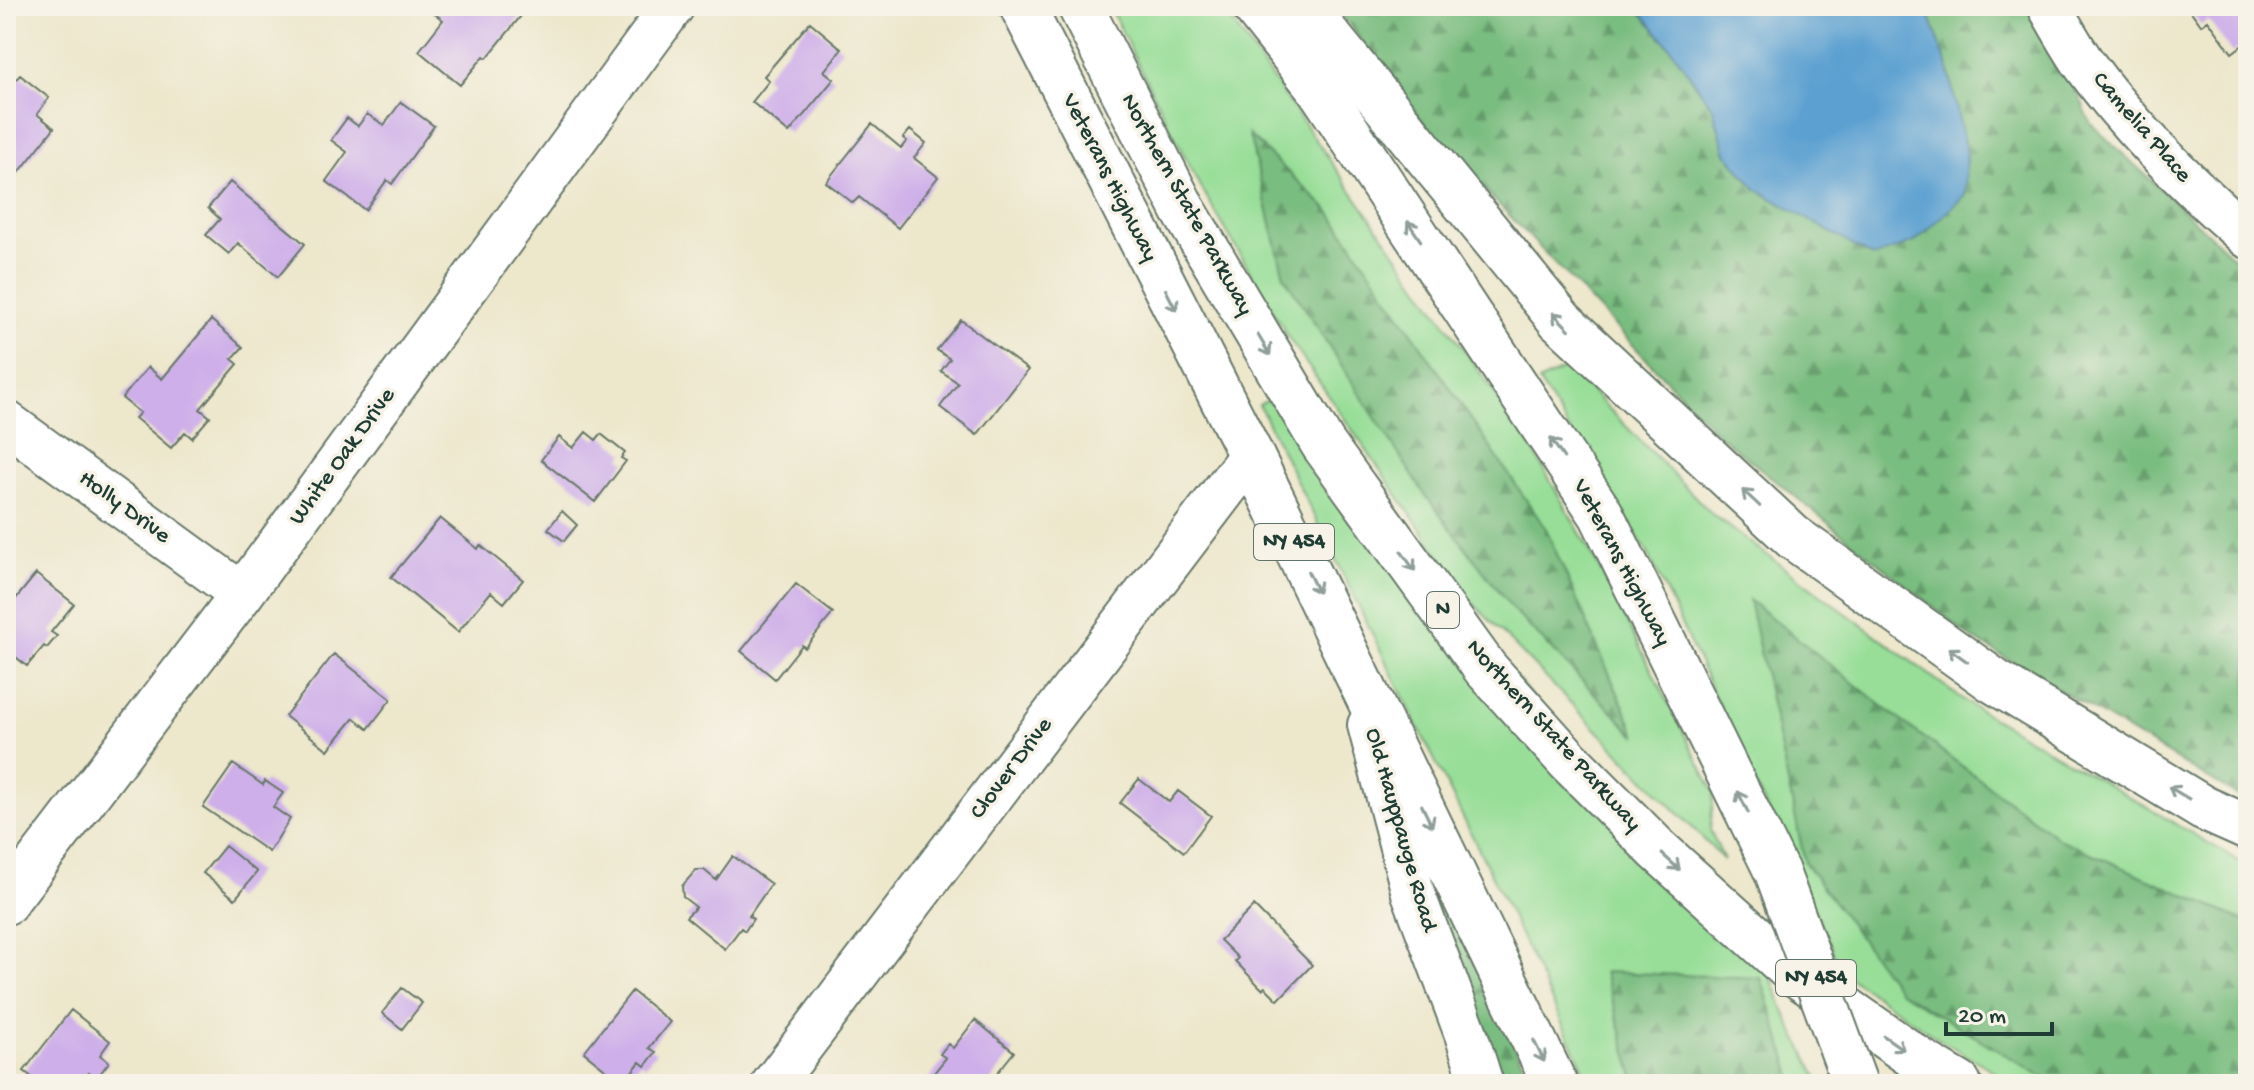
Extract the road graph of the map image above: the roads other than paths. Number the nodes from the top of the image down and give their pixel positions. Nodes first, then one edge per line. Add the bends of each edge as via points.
1 (673, 6) edge
2 (1022, 6) edge
3 (1080, 6) edge
4 (1254, 6) edge
5 (1304, 6) edge
6 (2049, 6) edge
7 (2248, 237) edge
8 (6, 422) edge
9 (1251, 455) junction
10 (242, 594) junction
11 (1354, 665) junction
12 (2248, 828) edge
13 (6, 903) edge
14 (773, 1084) edge
15 (1482, 1084) edge
16 (1555, 1084) edge
17 (1855, 1084) edge
18 (1959, 1084) edge

1 - 10 street, White Oak Drive
2 -> 9 main road, Veterans Highway / NY 454
3 -> 18 main road, Northern State Parkway / N via 1183,209 1323,444 1485,668 1647,839 1793,972
17 -> 4 main road, Veterans Highway / NY 454, bridge via 1777,872 1601,514 1319,88
12 -> 5 main road via 2203,808 1994,681 1793,537 1560,320
6 - 7 street, Camelia Place via 2084,63 2140,132
8 - 10 street, Holly Drive
9 -> 11 main road, Veterans Highway / NY 454
9 - 14 street, Clover Drive
10 - 13 street, White Oak Drive
11 - 15 street, Old Hauppauge Road via 1413,893
11 -> 16 main road, Veterans Highway / NY 454

